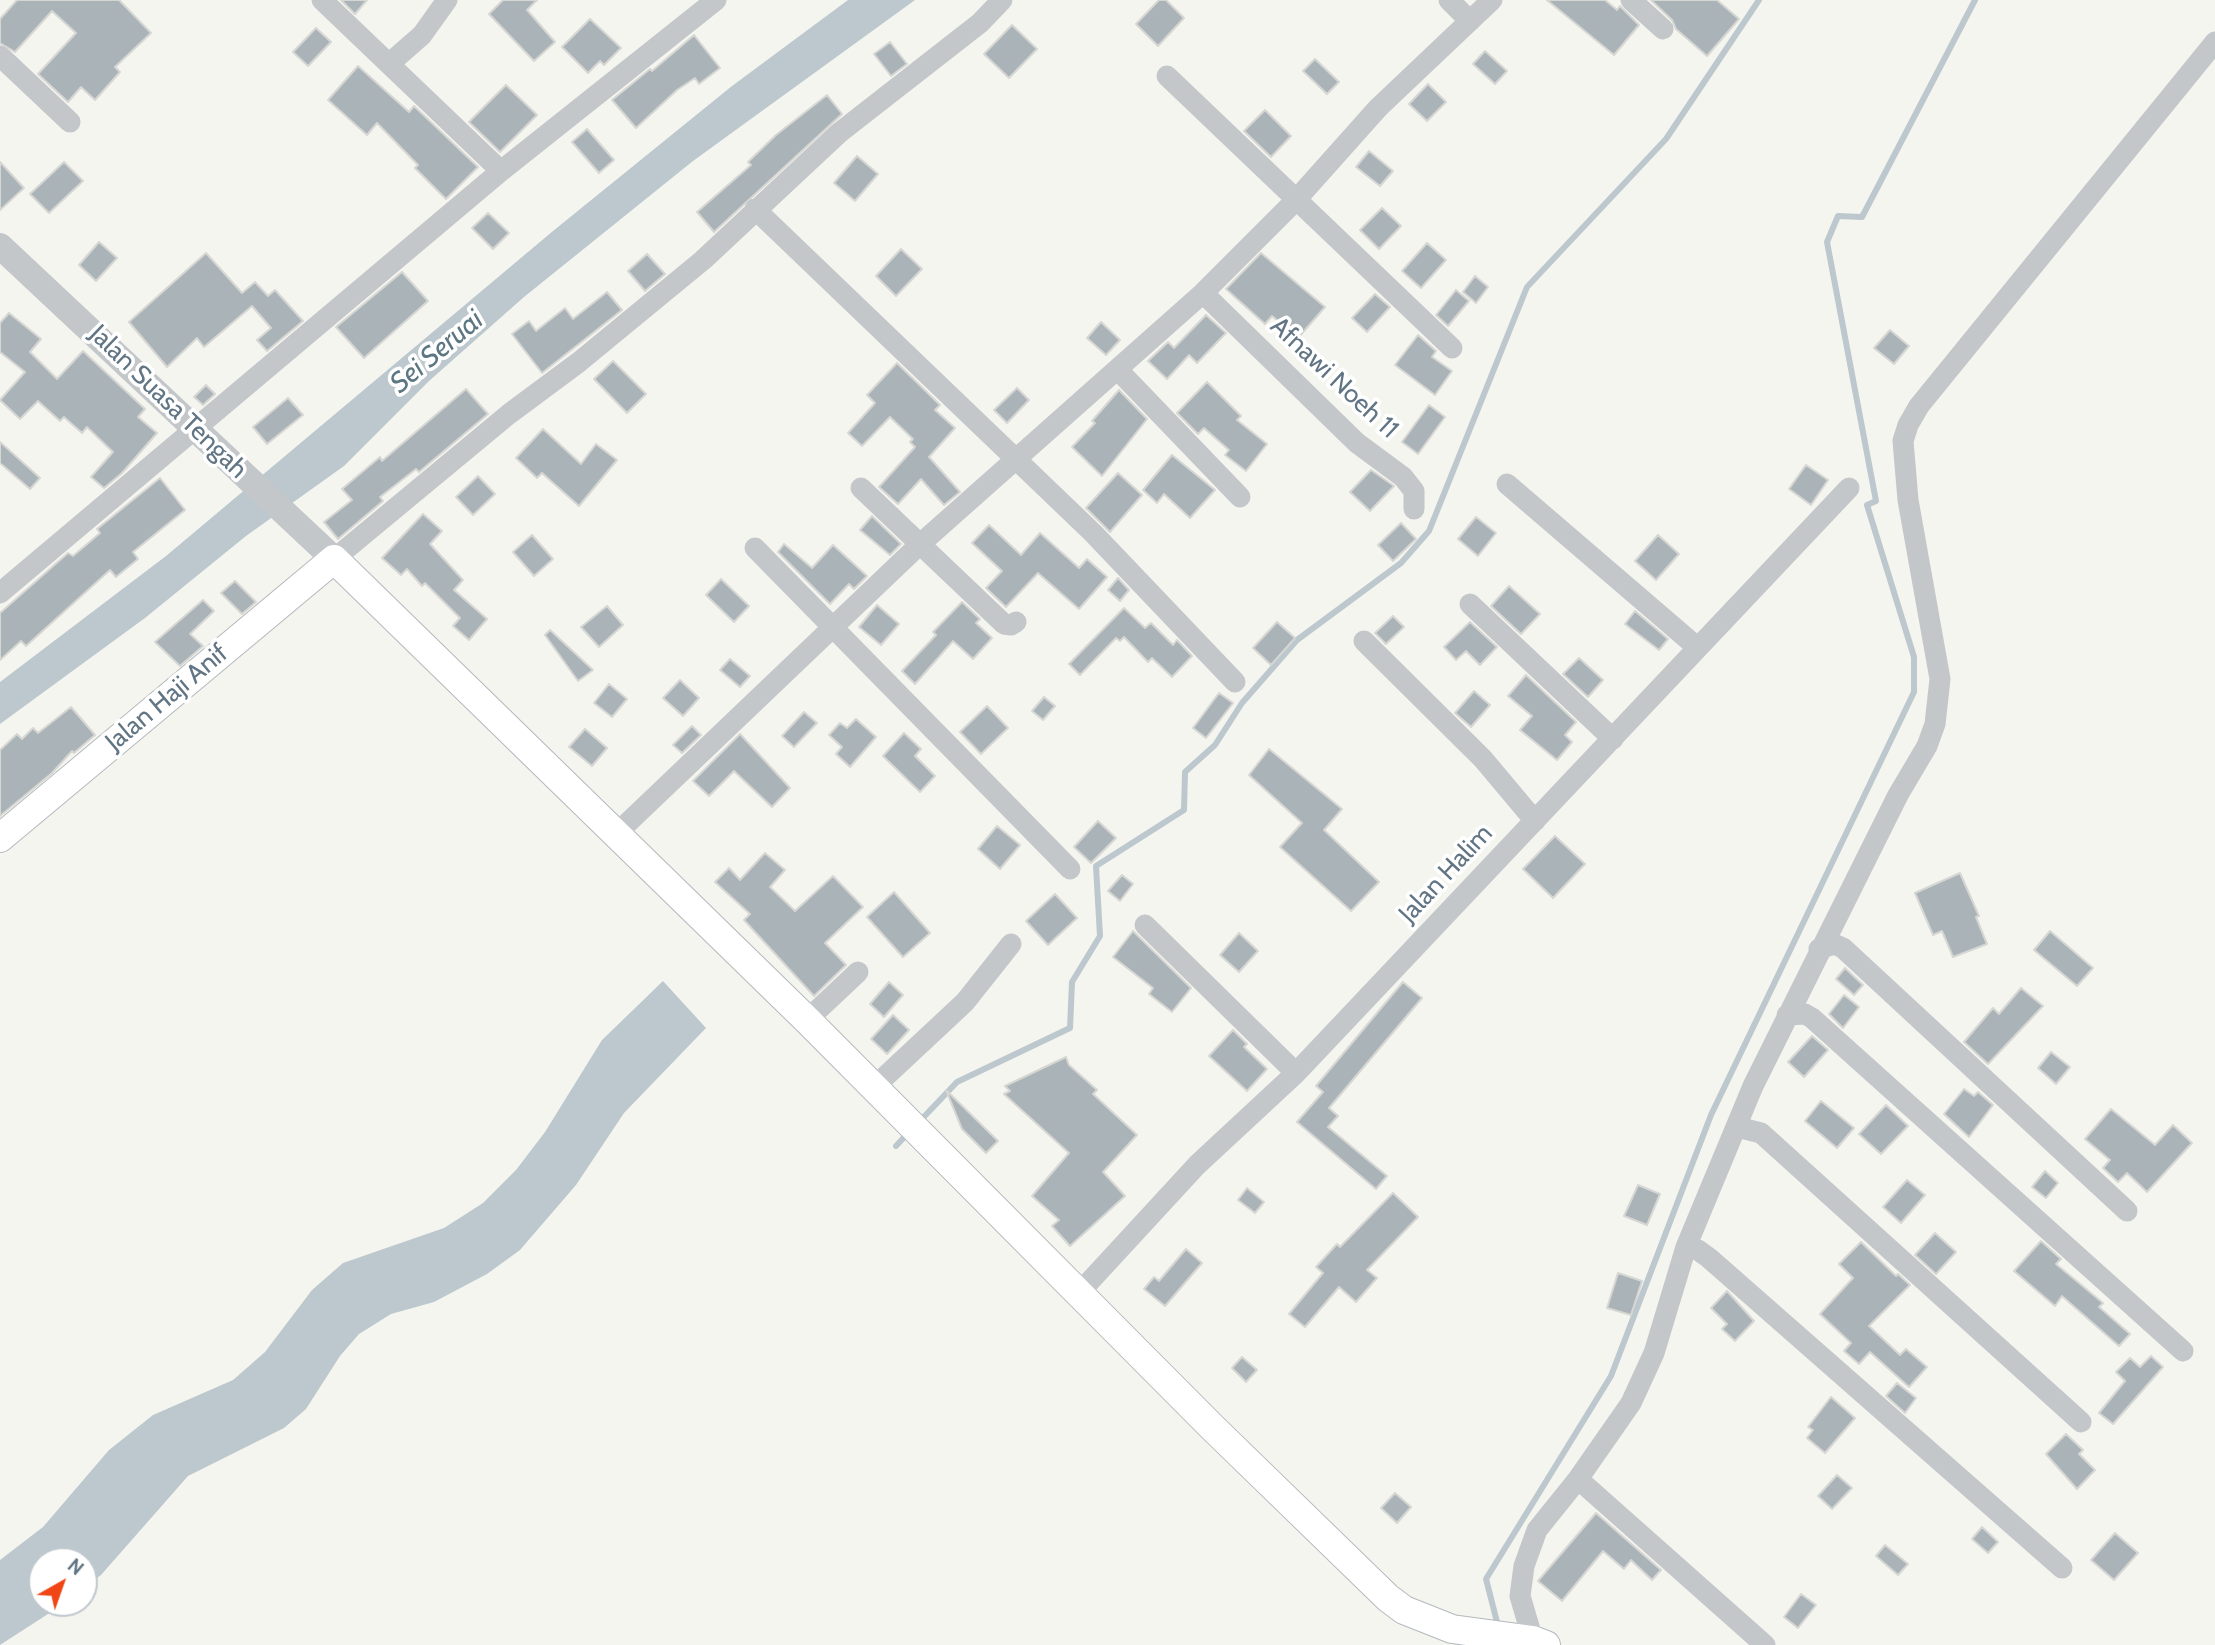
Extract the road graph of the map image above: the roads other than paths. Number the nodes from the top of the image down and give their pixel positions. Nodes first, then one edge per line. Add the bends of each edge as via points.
1 (322, 0) edge
2 (447, 0) edge
3 (716, 0) edge
4 (1002, 0) edge
5 (1449, 0) edge
6 (1492, 0) edge
7 (1631, 0) edge
8 (1470, 21) junction
9 (1664, 29) dead end
10 (2215, 42) edge
11 (0, 56) edge
12 (390, 63) junction
13 (1167, 76) dead end
14 (70, 122) dead end
15 (500, 171) junction
16 (1295, 201) junction
17 (755, 209) junction
18 (0, 246) edge
19 (1203, 293) junction
20 (1452, 348) dead end
21 (1118, 370) junction
22 (196, 429) junction
23 (1017, 458) junction
24 (1507, 484) dead end
25 (861, 488) dead end
26 (1849, 488) dead end
27 (1240, 496) dead end
28 (1414, 509) dead end
29 (918, 546) junction
30 (755, 548) dead end
31 (334, 559) junction
32 (0, 593) edge
33 (1470, 604) dead end
34 (1016, 621) dead end
35 (831, 629) junction
36 (1364, 641) dead end
37 (1698, 648) junction
38 (1235, 681) dead end
39 (1613, 739) junction
40 (1535, 821) junction
41 (616, 834) junction
42 (0, 838) edge
43 (1070, 869) dead end
44 (1145, 925) dead end
45 (1011, 944) dead end
46 (1819, 949) junction
47 (858, 972) dead end
48 (1787, 1015) junction
49 (807, 1020) junction
50 (1296, 1073) junction
51 (874, 1087) junction
52 (1737, 1127) junction
53 (2127, 1211) dead end
54 (1686, 1247) junction
55 (1079, 1293) junction
56 (2183, 1351) dead end
57 (2081, 1422) dead end
58 (1578, 1479) junction
59 (2062, 1568) dead end
60 (1533, 1641) edge
61 (1765, 1645) edge

1 - 12 street
2 - 12 street via 422,35
3 - 15 street
4 - 17 street via 980,23 839,133
5 - 8 street
6 - 8 street
7 - 9 street
8 - 16 street via 1378,108
10 - 46 street via 1908,425 1903,441 1908,500 1940,679 1935,724
11 - 14 street
12 - 15 street
13 - 16 street
15 - 22 street
16 - 19 street
16 - 20 street
17 - 23 street
17 - 31 street via 703,260
18 - 22 street, Jalan Suasa Tengah
19 - 21 street
19 - 28 street, Afnawi Noeh 11 via 1357,443 1404,477 1414,491
21 - 23 street
21 - 27 street
22 - 31 street, Jalan Suasa Tengah
22 - 32 street
23 - 29 street
23 - 38 street
24 - 37 street
25 - 29 street
26 - 37 street, Jalan Halim
29 - 34 street via 1004,624
29 - 35 street
30 - 35 street
31 - 41 main road
31 - 42 main road, Jalan Haji Anif
33 - 39 street
35 - 41 street
35 - 43 street
36 - 40 street via 1483,759
37 - 39 street, Jalan Halim
39 - 40 street, Jalan Halim
40 - 50 street, Jalan Halim
41 - 49 main road
44 - 50 street
45 - 51 street via 965,1002
46 - 48 street
46 - 53 street via 1835,944 1843,948
47 - 49 street
48 - 52 street
48 - 56 street via 1812,1018
49 - 51 main road
50 - 55 street, Jalan Halim via 1198,1165
51 - 55 main road
52 - 54 street
52 - 57 street via 1762,1133
54 - 58 street via 1654,1353 1637,1391
54 - 59 street via 1709,1258
55 - 60 main road via 1388,1598 1452,1629
58 - 60 street via 1537,1531 1524,1566 1520,1596
58 - 61 street

